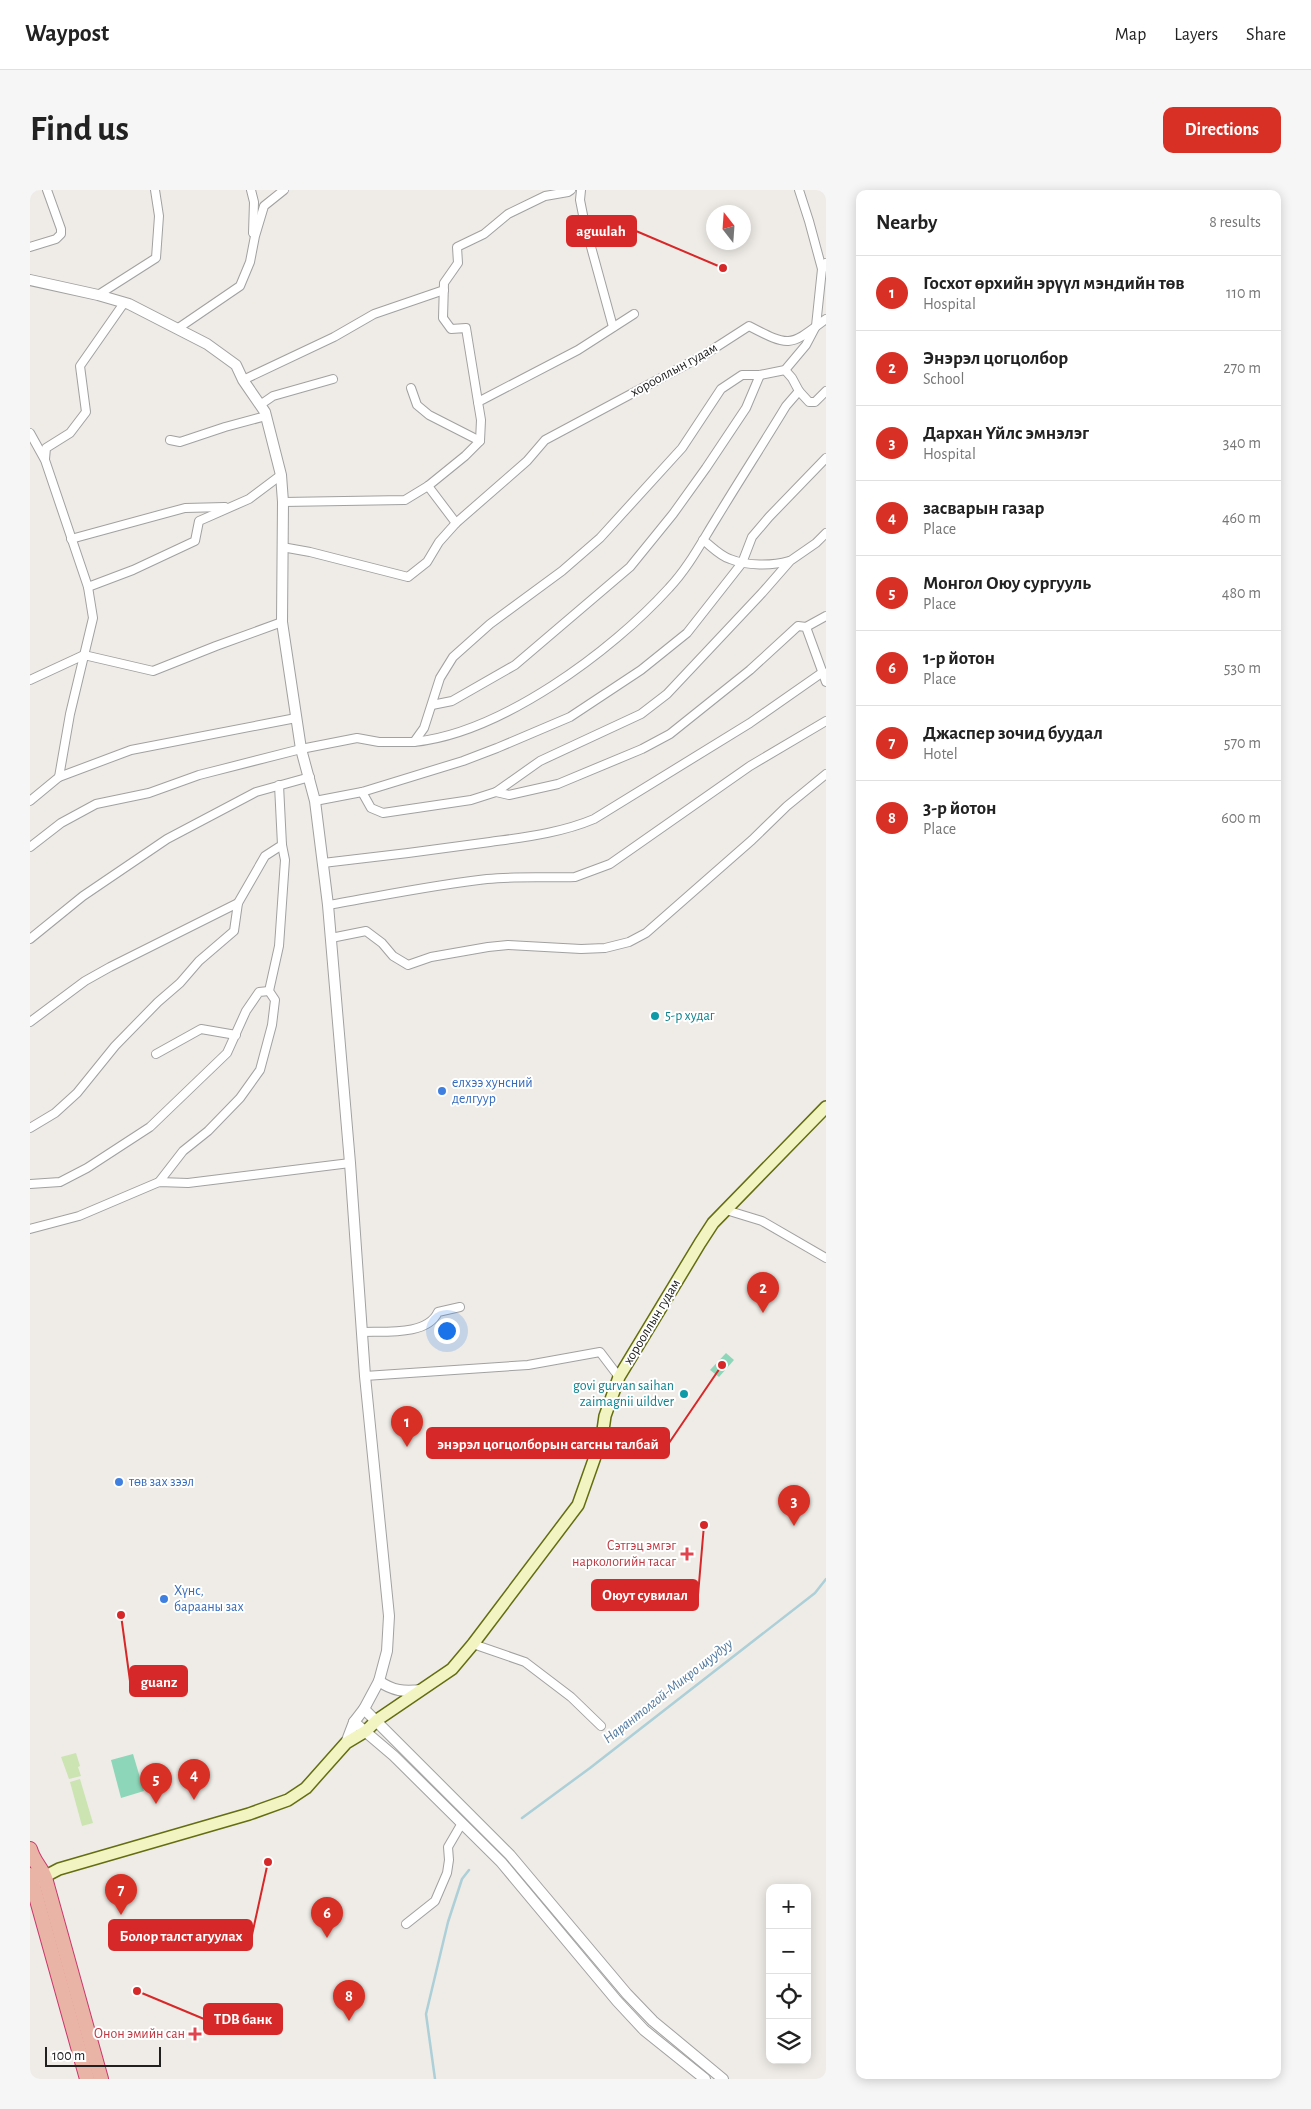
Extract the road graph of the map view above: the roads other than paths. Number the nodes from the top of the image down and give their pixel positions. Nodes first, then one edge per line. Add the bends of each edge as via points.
1 (48, 190) edge
2 (154, 190) edge
3 (251, 190) edge
4 (284, 190) edge
5 (571, 190) edge
6 (581, 190) edge
7 (799, 190) edge
8 (30, 248) edge
9 (252, 255) junction
10 (824, 266) edge
11 (30, 280) edge
12 (444, 290) junction
13 (98, 295) junction
14 (124, 303) junction
15 (634, 314) dead end
16 (826, 319) edge
17 (816, 326) junction
18 (612, 327) junction
19 (177, 329) junction
20 (785, 370) junction
21 (760, 375) junction
22 (333, 379) dead end
23 (243, 380) junction
24 (411, 388) dead end
25 (826, 391) edge
26 (799, 392) junction
27 (478, 402) junction
28 (260, 405) junction
29 (266, 416) junction
30 (30, 433) edge
31 (170, 440) dead end
32 (480, 441) junction
33 (826, 458) edge
34 (44, 460) junction
35 (281, 475) junction
36 (428, 486) junction
37 (283, 502) junction
38 (230, 507) junction
39 (456, 522) junction
40 (826, 533) edge
41 (71, 539) junction
42 (703, 540) junction
43 (282, 547) junction
44 (790, 561) junction
45 (742, 563) junction
46 (88, 587) junction
47 (826, 616) edge
48 (282, 622) junction
49 (806, 627) junction
50 (84, 655) junction
51 (823, 672) junction
52 (30, 680) edge
53 (826, 682) edge
54 (432, 705) junction
55 (296, 718) junction
56 (826, 721) edge
57 (414, 742) junction
58 (301, 749) junction
59 (826, 774) edge
60 (59, 777) junction
61 (310, 778) junction
62 (279, 786) junction
63 (362, 792) junction
64 (496, 792) junction
65 (30, 801) edge
66 (315, 801) junction
67 (282, 845) junction
68 (30, 847) edge
69 (323, 863) junction
70 (238, 903) junction
71 (328, 905) junction
72 (331, 938) junction
73 (30, 939) edge
74 (269, 991) junction
75 (30, 1022) edge
76 (236, 1035) junction
77 (156, 1054) dead end
78 (826, 1107) edge
79 (30, 1128) edge
80 (350, 1163) junction
81 (159, 1182) junction
82 (30, 1184) edge
83 (726, 1210) junction
84 (30, 1230) edge
85 (826, 1258) edge
86 (460, 1307) dead end
87 (362, 1332) junction
88 (365, 1376) junction
89 (619, 1377) junction
90 (473, 1644) junction
91 (379, 1681) junction
92 (422, 1690) junction
93 (364, 1709) junction
94 (377, 1720) junction
95 (354, 1722) junction
96 (601, 1726) dead end
97 (366, 1731) junction
98 (346, 1743) junction
99 (462, 1823) junction
100 (33, 1871) edge
101 (406, 1924) dead end
102 (87, 2079) edge
103 (101, 2079) edge
104 (705, 2079) edge
105 (723, 2079) edge

1 - 8 street via 61,234
2 - 13 street via 159,216 156,258
3 - 9 street via 254,202
4 - 9 street via 264,206
5 - 12 street via 545,196 508,214 484,234 457,247 458,263 444,283
6 - 18 street via 584,225
7 - 10 street
9 - 19 street via 240,286
10 - 17 street
11 - 13 street
12 - 23 street via 374,314 334,337
12 - 27 street via 443,318 451,329 466,328
13 - 14 street
14 - 19 street
14 - 34 street via 80,366 86,412 70,433 46,448
15 - 18 street
16 - 17 street, хорооллын гудам
17 - 20 street via 806,345
17 - 39 street, хорооллын гудам via 803,338 780,342 749,326 704,355 545,440 527,461
18 - 27 street via 578,350
19 - 23 street via 207,344 236,365
20 - 21 street
20 - 26 street
21 - 54 street via 746,408 706,468 630,567 515,665 452,701
21 - 54 street via 742,375 721,389 682,448 600,538 453,657 440,678
22 - 28 street via 274,396
23 - 28 street
24 - 32 street via 417,405 429,415
25 - 26 street via 815,402 809,402
26 - 42 street via 786,406
27 - 32 street
28 - 29 street
29 - 31 street via 180,442
29 - 35 street
30 - 34 street
32 - 36 street
33 - 45 street via 752,537
34 - 41 street
35 - 37 street
35 - 38 street via 249,499
36 - 37 street via 405,500
36 - 39 street
37 - 43 street
38 - 41 street via 185,508
38 - 46 street via 199,521 195,541
39 - 43 street via 427,562 408,577
40 - 44 street
41 - 46 street
42 - 45 street via 728,559
42 - 57 street via 670,588 574,672 514,709 458,732
43 - 48 street
44 - 45 street
44 - 64 street via 667,694 640,714 540,761
45 - 63 street via 687,633 641,670 570,717 463,761
46 - 50 street via 93,618
47 - 49 street
48 - 50 street via 154,671
48 - 55 street
49 - 51 street
49 - 64 street via 798,626 774,650 682,726 642,749 543,788 509,795
50 - 52 street
50 - 60 street
51 - 53 street
51 - 69 street via 750,723 580,825 536,836
54 - 57 street via 424,728
55 - 58 street
55 - 60 street via 131,750
56 - 71 street via 750,766 610,864 589,873 575,877 481,880
57 - 58 street via 357,738
58 - 61 street
58 - 68 street via 199,775 149,793 96,804 61,823
59 - 72 street via 646,934 629,942 605,948 508,945 479,948 408,965 366,932
60 - 65 street
61 - 62 street
61 - 66 street
62 - 67 street
62 - 73 street via 256,792 167,840 83,896
63 - 64 street via 371,808 383,813 471,800
63 - 66 street
66 - 69 street
67 - 70 street via 266,856
67 - 74 street via 285,860 279,946
69 - 71 street
70 - 75 street via 85,981
70 - 79 street via 234,931 199,961 121,1040 77,1093
71 - 72 street
72 - 80 street
74 - 76 street via 259,992 246,1011
74 - 81 street via 276,1000 260,1070 240,1098 183,1151
76 - 77 street via 201,1029
76 - 82 street via 218,1063 150,1127 60,1182
78 - 83 main road, хорооллын гудам
80 - 81 street via 188,1183
80 - 87 street
81 - 84 street via 79,1216
83 - 85 street via 762,1221
83 - 89 main road, хорооллын гудам via 700,1243
86 - 87 street via 438,1312 424,1326
87 - 88 street
88 - 89 street via 528,1364 600,1352
88 - 91 street via 389,1616 387,1650
89 - 90 main road, хорооллын гудам via 578,1504
90 - 92 main road, хорооллын гудам via 452,1669
90 - 96 street via 525,1662 571,1697
91 - 92 street via 399,1691
91 - 93 street
92 - 94 main road, хорооллын гудам
93 - 94 street
93 - 95 street
94 - 97 main road, хорооллын гудам
94 - 105 street via 510,1855 653,2021
95 - 97 street
95 - 98 street
97 - 98 main road, хорооллын гудам
97 - 99 street
98 - 100 main road, хорооллын гудам via 306,1788 288,1800 59,1870
99 - 101 street via 448,1848 447,1873 435,1901
99 - 104 street via 501,1862 644,2030
100 - 102 highway
100 - 103 highway

